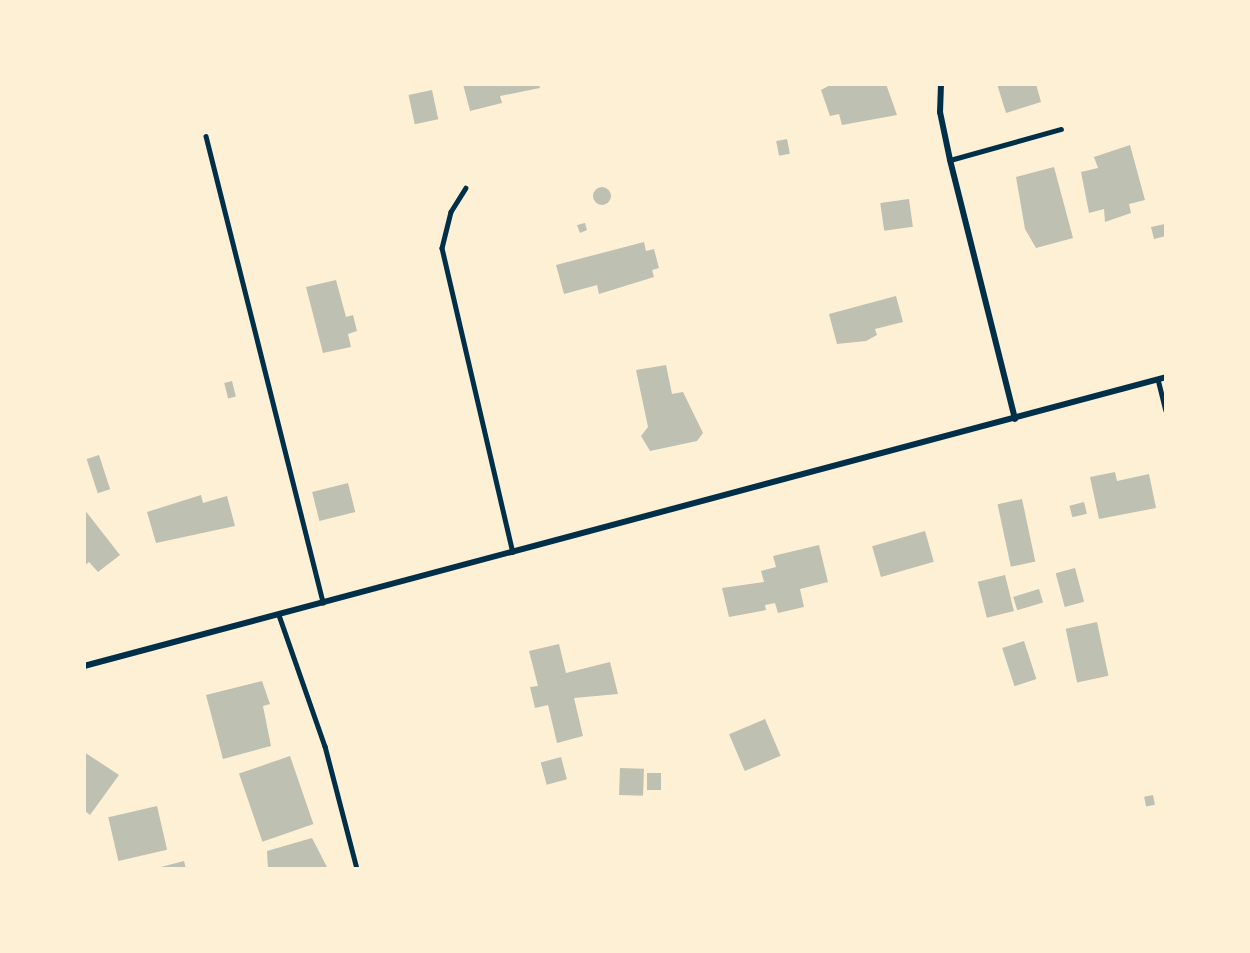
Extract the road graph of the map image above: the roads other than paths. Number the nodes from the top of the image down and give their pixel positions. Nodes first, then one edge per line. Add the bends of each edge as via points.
1 (941, 84) edge
2 (1061, 129) dead end
3 (206, 136) dead end
4 (950, 160) junction
5 (466, 188) dead end
6 (1166, 377) edge
7 (1158, 379) junction
8 (1166, 411) edge
9 (1015, 419) junction
10 (513, 552) junction
11 (323, 603) junction
12 (279, 615) junction
13 (84, 666) edge
14 (357, 869) edge

1 - 4 street via 940,112
2 - 4 lane
3 - 11 lane
4 - 9 street
5 - 10 lane via 451,212 442,248
6 - 7 street
7 - 8 lane
7 - 9 street
9 - 10 street
10 - 11 street
11 - 12 street
12 - 13 street
12 - 14 lane via 325,746

